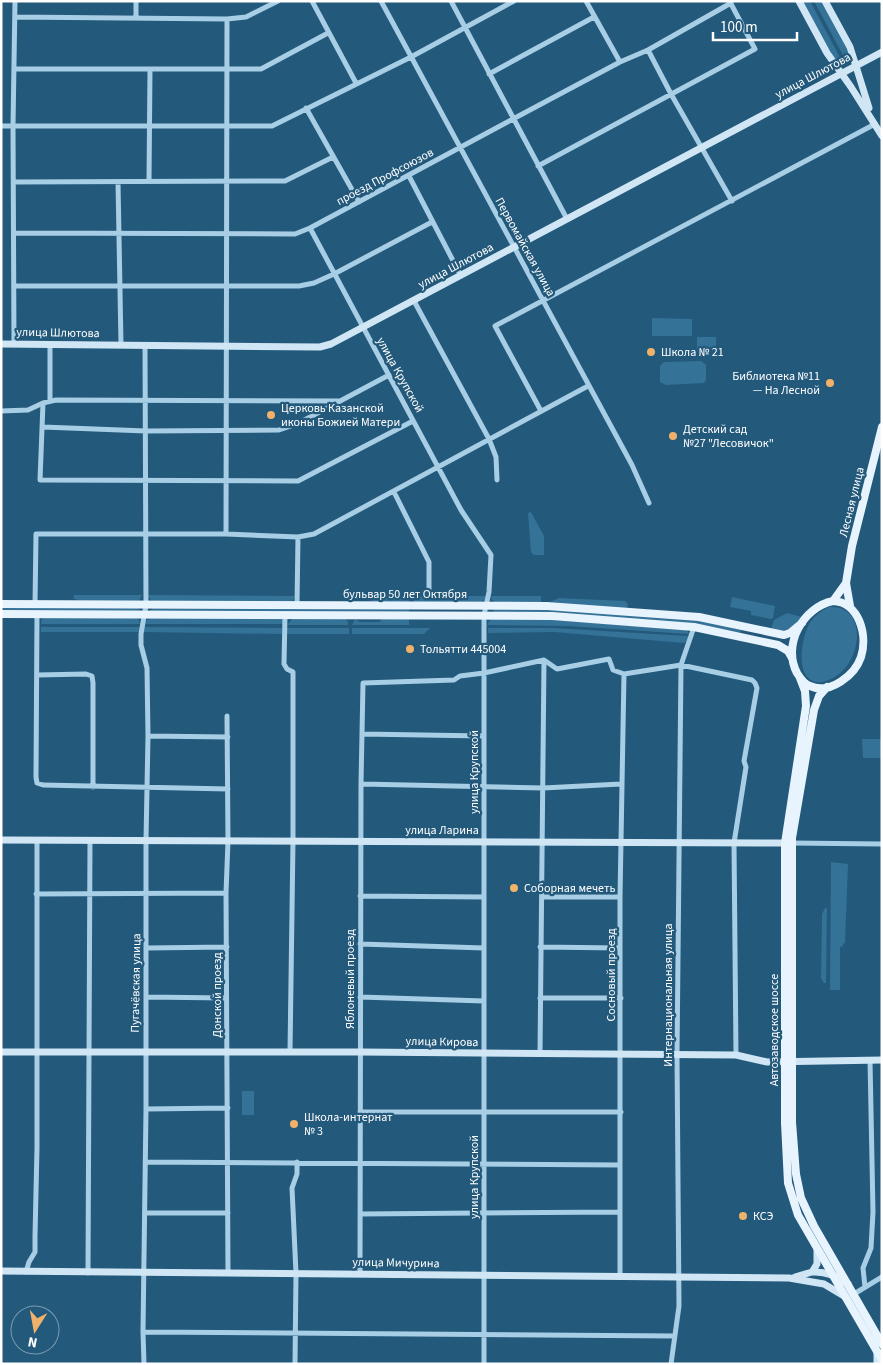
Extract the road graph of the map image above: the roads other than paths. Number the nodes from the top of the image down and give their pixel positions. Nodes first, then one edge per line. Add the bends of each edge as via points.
1 (15, 1) edge
2 (136, 1) edge
3 (278, 1) edge
4 (312, 1) edge
5 (381, 1) edge
6 (451, 1) edge
7 (514, 1) edge
8 (586, 1) edge
9 (799, 1) edge
10 (825, 1) edge
11 (731, 2) edge
12 (15, 17) junction
13 (594, 17) junction
14 (136, 18) junction
15 (227, 19) junction
16 (464, 28) junction
17 (328, 33) junction
18 (648, 50) junction
19 (882, 52) edge
20 (411, 56) junction
21 (620, 62) junction
22 (856, 66) junction
23 (14, 69) junction
24 (150, 69) junction
25 (227, 70) junction
26 (489, 74) junction
27 (841, 74) junction
28 (356, 83) junction
29 (671, 94) junction
30 (306, 108) junction
31 (513, 119) junction
32 (874, 122) junction
33 (1, 126) edge
34 (13, 126) junction
35 (150, 126) junction
36 (227, 126) junction
37 (882, 136) edge
38 (702, 147) junction
39 (460, 148) junction
40 (333, 157) junction
41 (538, 166) junction
42 (409, 176) junction
43 (149, 181) junction
44 (14, 182) junction
45 (118, 182) junction
46 (227, 182) junction
47 (732, 200) junction
48 (359, 202) junction
49 (566, 219) junction
50 (432, 222) junction
51 (310, 228) junction
52 (14, 233) junction
53 (120, 234) junction
54 (227, 234) junction
55 (514, 248) junction
56 (334, 274) junction
57 (461, 276) junction
58 (14, 286) junction
59 (120, 286) junction
60 (227, 286) junction
61 (414, 301) junction
62 (544, 301) junction
63 (362, 328) junction
64 (1, 344) edge
65 (14, 344) junction
66 (50, 344) junction
67 (121, 345) junction
68 (146, 345) junction
69 (227, 347) junction
70 (388, 375) junction
71 (588, 386) junction
72 (146, 400) junction
73 (227, 400) junction
74 (50, 401) junction
75 (340, 401) junction
76 (43, 403) junction
77 (1, 411) edge
78 (541, 412) junction
79 (413, 421) junction
80 (43, 427) junction
81 (882, 427) edge
82 (146, 431) junction
83 (227, 431) junction
84 (488, 440) junction
85 (439, 468) junction
86 (497, 480) dead end
87 (146, 481) junction
88 (227, 482) junction
89 (394, 492) junction
90 (649, 503) dead end
91 (146, 534) junction
92 (226, 534) junction
93 (298, 537) junction
94 (846, 583) junction
95 (429, 594) dead end
96 (833, 601) junction
97 (1, 604) edge
98 (35, 604) junction
99 (146, 605) junction
100 (297, 605) junction
101 (486, 605) junction
102 (850, 606) junction
103 (1, 614) edge
104 (37, 615) junction
105 (145, 615) junction
106 (285, 615) junction
107 (484, 615) junction
108 (802, 623) junction
109 (694, 627) junction
110 (792, 658) junction
111 (544, 660) junction
112 (681, 665) junction
113 (484, 673) junction
114 (624, 674) junction
115 (37, 675) junction
116 (800, 678) junction
117 (827, 687) junction
118 (227, 716) dead end
119 (362, 734) junction
120 (148, 736) junction
121 (484, 736) junction
122 (228, 737) junction
123 (361, 784) junction
124 (621, 784) junction
125 (93, 787) junction
126 (147, 787) junction
127 (484, 787) junction
128 (543, 788) junction
129 (228, 789) junction
130 (1, 840) edge
131 (37, 840) junction
132 (90, 840) junction
133 (146, 840) junction
134 (228, 841) junction
135 (293, 841) junction
136 (360, 841) junction
137 (484, 842) junction
138 (543, 842) junction
139 (622, 842) junction
140 (679, 842) junction
141 (734, 843) junction
142 (789, 843) junction
143 (882, 844) edge
144 (226, 893) junction
145 (36, 894) junction
146 (146, 894) junction
147 (90, 895) junction
148 (360, 896) junction
149 (484, 897) junction
150 (620, 897) junction
151 (542, 898) junction
152 (360, 944) junction
153 (227, 947) junction
154 (540, 947) junction
155 (146, 948) junction
156 (484, 948) junction
157 (620, 948) junction
158 (146, 997) junction
159 (360, 997) junction
160 (226, 998) junction
161 (540, 998) junction
162 (621, 998) junction
163 (484, 1001) junction
164 (37, 1051) junction
165 (1, 1052) edge
166 (89, 1052) junction
167 (145, 1052) junction
168 (290, 1052) junction
169 (360, 1052) junction
170 (228, 1053) junction
171 (484, 1054) junction
172 (540, 1054) junction
173 (621, 1054) junction
174 (677, 1055) junction
175 (736, 1055) junction
176 (870, 1060) junction
177 (882, 1060) edge
178 (789, 1061) junction
179 (228, 1108) junction
180 (146, 1109) junction
181 (484, 1111) junction
182 (360, 1112) junction
183 (621, 1112) junction
184 (146, 1162) junction
185 (228, 1162) junction
186 (298, 1162) junction
187 (361, 1162) junction
188 (484, 1164) junction
189 (620, 1165) junction
190 (620, 1212) junction
191 (145, 1213) junction
192 (228, 1213) junction
193 (360, 1214) junction
194 (484, 1214) junction
195 (817, 1250) junction
196 (1, 1271) edge
197 (26, 1272) junction
198 (143, 1272) junction
199 (812, 1272) junction
200 (88, 1273) junction
201 (228, 1273) junction
202 (296, 1273) junction
203 (360, 1274) junction
204 (832, 1275) junction
205 (484, 1276) junction
206 (620, 1276) junction
207 (678, 1277) junction
208 (882, 1277) edge
209 (790, 1278) junction
210 (848, 1285) junction
211 (865, 1287) junction
212 (854, 1294) junction
213 (844, 1296) junction
214 (143, 1332) junction
215 (295, 1333) junction
216 (484, 1334) junction
217 (675, 1336) junction
218 (882, 1344) edge
219 (877, 1352) junction
220 (882, 1360) edge
221 (144, 1364) edge
222 (294, 1364) edge
223 (484, 1364) edge
224 (671, 1364) edge
225 (877, 1364) edge

1 - 12 street
2 - 14 street
3 - 15 street via 246,17
4 - 17 street
5 - 20 street, Первомайская улица
6 - 16 street
7 - 16 street
8 - 13 street
9 - 27 main road
10 - 22 main road via 850,47
11 - 18 street, проезд Профсоюзов
11 - 29 street via 755,48
12 - 14 street
12 - 23 street
13 - 21 street
13 - 26 street
14 - 15 street
15 - 25 street
16 - 20 street
16 - 26 street
17 - 25 street via 261,69
17 - 28 street
18 - 21 street, проезд Профсоюзов
18 - 29 street
19 - 22 main road, улица Шлютова
20 - 28 street
20 - 39 street, Первомайская улица
21 - 31 street, проезд Профсоюзов
22 - 27 main road, улица Шлютова
22 - 32 main road
23 - 24 street
23 - 34 street
24 - 25 street
24 - 35 street
25 - 36 street
26 - 31 street
27 - 32 main road
27 - 38 main road, улица Шлютова
28 - 30 street
29 - 38 street
29 - 41 street
30 - 36 street via 272,126
30 - 40 street
31 - 39 street, проезд Профсоюзов
31 - 41 street
32 - 37 main road
32 - 47 street
33 - 34 street
34 - 35 street
34 - 44 street
35 - 36 street
35 - 43 street
36 - 46 street
38 - 47 street
38 - 49 main road, улица Шлютова
39 - 42 street, проезд Профсоюзов
39 - 55 street, Первомайская улица
40 - 46 street via 285,181
40 - 48 street
41 - 49 street
42 - 48 street, проезд Профсоюзов
42 - 50 street
43 - 45 street
43 - 46 street
44 - 45 street
44 - 52 street
45 - 53 street
46 - 54 street
47 - 62 street
48 - 51 street, проезд Профсоюзов
49 - 55 main road, улица Шлютова
50 - 56 street
50 - 57 street
51 - 54 street, проезд Профсоюзов via 295,234
51 - 56 street, улица Крупской
52 - 53 street, проезд Профсоюзов
52 - 58 street
53 - 54 street, проезд Профсоюзов
53 - 59 street
54 - 60 street
55 - 57 main road, улица Шлютова
55 - 62 street, Первомайская улица
56 - 60 street via 299,286
56 - 63 street, улица Крупской
57 - 61 main road, улица Шлютова
58 - 59 street
58 - 65 street
59 - 60 street
59 - 67 street
60 - 69 street
61 - 63 main road, улица Шлютова
61 - 84 street
62 - 71 street, Первомайская улица
62 - 78 street via 495,326
63 - 69 main road, улица Шлютова via 326,346
63 - 70 street, улица Крупской
64 - 65 main road, улица Шлютова
65 - 66 main road, улица Шлютова
66 - 67 main road, улица Шлютова
66 - 74 street
67 - 68 main road, улица Шлютова
68 - 69 main road, улица Шлютова
68 - 72 street, Пугачёвская улица
69 - 73 street
70 - 75 street
70 - 79 street, улица Крупской
71 - 78 street
71 - 90 street, Первомайская улица
72 - 73 street
72 - 74 street
72 - 82 street, Пугачёвская улица
73 - 75 street
73 - 83 street
74 - 76 street
75 - 83 street via 279,430
76 - 77 street via 28,410
76 - 80 street
78 - 84 street
79 - 85 street, улица Крупской
79 - 88 street via 298,481
80 - 82 street
80 - 87 street via 40,480
81 - 94 main road, Лесная улица
82 - 83 street
82 - 87 street, Пугачёвская улица
83 - 88 street
84 - 85 street
84 - 86 street via 496,458
85 - 89 street
85 - 101 street, улица Крупской via 461,510 491,555
87 - 88 street
87 - 91 street, Пугачёвская улица
88 - 92 street
89 - 93 street via 314,534
89 - 95 street via 429,562
91 - 92 street
91 - 98 street via 36,534
91 - 99 street, Пугачёвская улица
92 - 93 street
93 - 100 street
94 - 96 main road, Лесная улица
94 - 102 main road, Лесная улица
96 - 102 main road
96 - 108 main road via 811,611
97 - 98 main road, бульвар 50 лет Октября
98 - 99 main road, бульвар 50 лет Октября
99 - 100 main road, бульвар 50 лет Октября
99 - 105 street, Пугачёвская улица
100 - 101 main road, бульвар 50 лет Октября
101 - 107 street, улица Крупской
101 - 108 main road, бульвар 50 лет Октября via 556,606 699,617 784,634
102 - 117 main road via 858,616 862,631 862,656 852,673
103 - 104 main road, бульвар 50 лет Октября
104 - 105 main road, бульвар 50 лет Октября
104 - 115 street
105 - 106 main road, бульвар 50 лет Октября
105 - 120 street, Пугачёвская улица via 141,645 147,668
106 - 107 main road, бульвар 50 лет Октября
106 - 135 street via 284,664 293,672
107 - 109 main road, бульвар 50 лет Октября via 552,616
107 - 113 street, улица Крупской
108 - 110 main road via 796,634
109 - 110 main road, бульвар 50 лет Октября via 778,645 788,650
109 - 112 street, Интернациональная улица
110 - 116 main road
111 - 113 street
111 - 114 street via 556,669 609,659 612,670
111 - 128 street
112 - 114 street
112 - 140 street, Интернациональная улица
112 - 141 street via 752,680 756,685
113 - 119 street, Яблоневый проезд via 460,676 454,680 363,683
113 - 121 street, улица Крупской
114 - 124 street, Сосновый проезд
115 - 125 street via 37,783 43,786
115 - 125 street via 92,676
116 - 117 main road via 813,688
116 - 142 main road, Автозаводское шоссе via 806,706
117 - 142 main road, Автозаводское шоссе via 819,696 814,710
118 - 122 street, Донской проезд
119 - 121 street
119 - 123 street, Яблоневый проезд
120 - 122 street
120 - 126 street, Пугачёвская улица
121 - 127 street, улица Крупской
122 - 129 street, Донской проезд
123 - 127 street
123 - 136 street, Яблоневый проезд
124 - 128 street
124 - 139 street, Сосновый проезд
125 - 126 street
126 - 129 street
126 - 133 street, Пугачёвская улица
127 - 128 street
127 - 137 street, улица Крупской
128 - 138 street
129 - 134 street, Донской проезд
130 - 131 main road, улица Ларина
131 - 132 main road, улица Ларина
131 - 145 street
132 - 133 main road, улица Ларина
132 - 147 street
133 - 134 main road, улица Ларина
133 - 146 street, Пугачёвская улица
134 - 135 main road, улица Ларина
134 - 144 street, Донской проезд
135 - 136 main road, улица Ларина
135 - 168 street
136 - 137 main road, улица Ларина
136 - 148 street, Яблоневый проезд
137 - 138 main road, улица Ларина
137 - 149 street, улица Крупской
138 - 139 main road, улица Ларина
138 - 151 street
139 - 140 main road, улица Ларина
139 - 150 street, Сосновый проезд
140 - 141 main road, улица Ларина
140 - 174 street, Интернациональная улица
141 - 142 main road, улица Ларина
141 - 175 street
142 - 143 street, улица Ларина
142 - 178 main road, Автозаводское шоссе
144 - 146 street
144 - 153 street, Донской проезд
145 - 147 street
145 - 164 street
146 - 147 street
146 - 155 street, Пугачёвская улица
147 - 166 street
148 - 149 street
148 - 152 street, Яблоневый проезд
149 - 156 street, улица Крупской
150 - 151 street
150 - 157 street, Сосновый проезд
151 - 154 street
152 - 156 street
152 - 159 street, Яблоневый проезд
153 - 155 street
153 - 160 street, Донской проезд
154 - 157 street
154 - 161 street
155 - 158 street, Пугачёвская улица
156 - 163 street, улица Крупской
157 - 162 street, Сосновый проезд
158 - 160 street
158 - 167 street, Пугачёвская улица
159 - 163 street
159 - 169 street, Яблоневый проезд
160 - 170 street, Донской проезд
161 - 162 street
161 - 172 street
162 - 173 street, Сосновый проезд
163 - 171 street, улица Крупской
164 - 165 main road, улица Кирова
164 - 166 main road, улица Кирова
164 - 197 street via 35,1252
166 - 167 main road, улица Кирова
166 - 200 street
167 - 170 main road, улица Кирова
167 - 180 street, Пугачёвская улица
168 - 169 main road, улица Кирова
168 - 170 main road, улица Кирова
169 - 171 main road, улица Кирова
169 - 182 street, Яблоневый проезд
170 - 179 street, Донской проезд
171 - 172 main road, улица Кирова
171 - 181 street, улица Крупской
172 - 173 main road, улица Кирова
173 - 174 main road, улица Кирова
173 - 183 street, Сосновый проезд
174 - 175 main road, улица Кирова
174 - 207 street, Интернациональная улица
175 - 178 main road, улица Кирова via 767,1062
176 - 177 main road, улица Кирова
176 - 178 main road, улица Кирова
176 - 211 street via 873,1212 871,1248 863,1268
178 - 195 main road, Автозаводское шоссе via 785,1123 788,1183 798,1215
178 - 210 main road, Автозаводское шоссе via 798,1186 814,1226
179 - 180 street
179 - 185 street, Донской проезд
180 - 184 street, Пугачёвская улица
181 - 182 street
181 - 183 street
181 - 188 street, улица Крупской
182 - 187 street, Яблоневый проезд
183 - 189 street, Сосновый проезд
184 - 185 street
184 - 191 street, Пугачёвская улица
185 - 186 street
185 - 192 street, Донской проезд
186 - 187 street
186 - 202 street via 292,1188
187 - 188 street
187 - 193 street, Яблоневый проезд
188 - 189 street
188 - 194 street, улица Крупской
189 - 190 street, Сосновый проезд
190 - 194 street
190 - 206 street, Сосновый проезд
191 - 192 street
191 - 198 street, Пугачёвская улица
192 - 201 street, Донской проезд
193 - 194 street
193 - 203 street, Яблоневый проезд
194 - 205 street, улица Крупской
195 - 199 main road via 817,1264
195 - 204 main road, Автозаводское шоссе
196 - 197 main road, улица Мичурина
197 - 200 main road, улица Мичурина
198 - 200 main road, улица Мичурина
198 - 201 main road, улица Мичурина
198 - 214 street, Пугачёвская улица
199 - 204 main road, улица Мичурина
199 - 209 main road, улица Мичурина
201 - 202 main road, улица Мичурина
202 - 203 main road, улица Мичурина
202 - 215 street
203 - 205 main road, улица Мичурина
204 - 210 main road, улица Мичурина
204 - 213 main road, Автозаводское шоссе
205 - 206 main road, улица Мичурина
205 - 216 street, улица Крупской
206 - 207 main road, улица Мичурина
207 - 209 main road, улица Мичурина
207 - 217 street, Интернациональная улица
208 - 211 street
209 - 213 main road, улица Мичурина via 824,1284
210 - 212 main road, Автозаводское шоссе
211 - 212 street
212 - 218 main road, Автозаводское шоссе
213 - 219 main road, Автозаводское шоссе
214 - 215 street
214 - 221 street, Пугачёвская улица
215 - 216 street
215 - 222 street
216 - 217 street
216 - 223 street, улица Крупской
217 - 224 street, Интернациональная улица
219 - 220 main road, Автозаводское шоссе
219 - 225 main road

